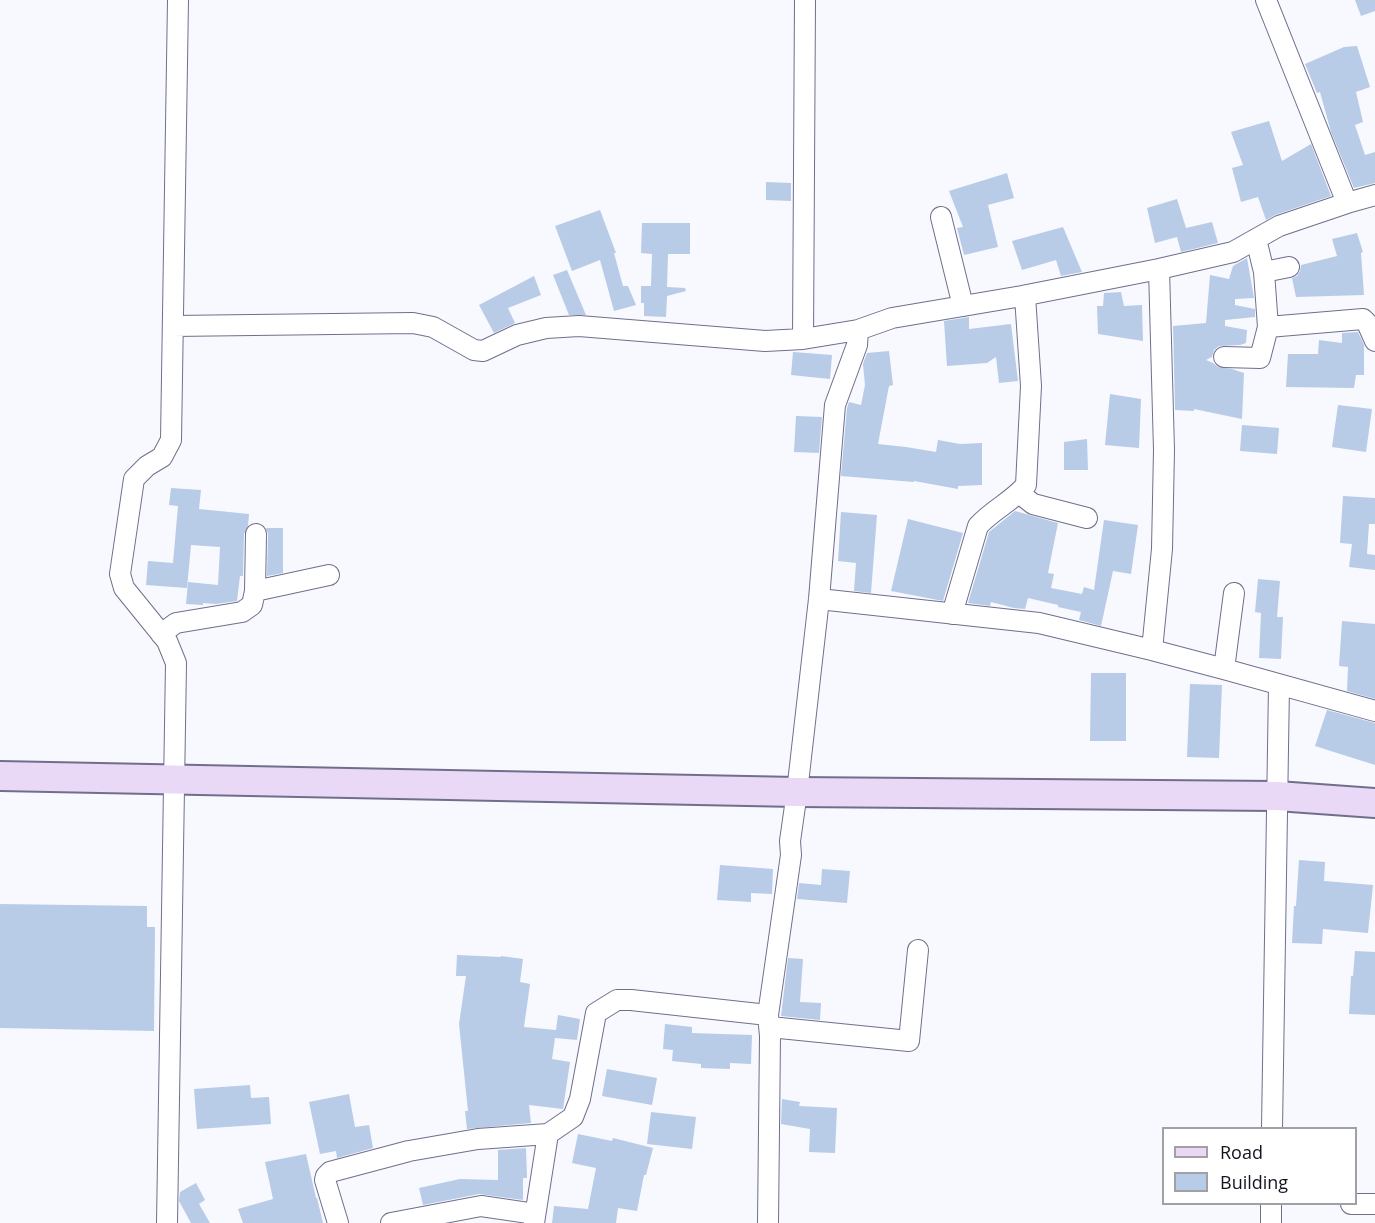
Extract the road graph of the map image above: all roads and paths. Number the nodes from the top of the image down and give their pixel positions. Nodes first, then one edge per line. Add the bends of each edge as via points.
1 (178, 0) edge
2 (805, 0) edge
3 (1266, 0) edge
4 (1375, 195) edge
5 (1347, 203) junction
6 (941, 217) dead end
7 (1256, 239) junction
8 (1289, 267) dead end
9 (1159, 269) junction
10 (1264, 272) junction
11 (1025, 296) junction
12 (963, 306) junction
13 (173, 326) junction
14 (1268, 327) junction
15 (858, 330) junction
16 (803, 339) junction
17 (1375, 340) edge
18 (1224, 357) dead end
19 (1019, 493) junction
20 (1087, 518) dead end
21 (256, 534) dead end
22 (329, 575) dead end
23 (255, 591) junction
24 (1234, 593) dead end
25 (819, 599) junction
26 (952, 614) junction
27 (160, 634) junction
28 (1152, 650) junction
29 (1224, 669) junction
30 (1279, 685) junction
31 (1375, 711) edge
32 (0, 776) edge
33 (174, 779) junction
34 (797, 792) junction
35 (1277, 796) junction
36 (1375, 803) edge
37 (918, 950) dead end
38 (769, 1021) junction
39 (1272, 1127) edge
40 (548, 1134) junction
41 (1357, 1203) edge
42 (1375, 1204) edge
43 (1271, 1205) edge
44 (535, 1219) edge
45 (167, 1223) edge
46 (338, 1223) edge
47 (391, 1223) edge
48 (768, 1223) edge
49 (1271, 1223) edge

1 - 13 street
2 - 16 street
3 - 5 street
4 - 5 street
5 - 7 street via 1279,226
6 - 12 street
7 - 9 street via 1233,252
7 - 10 street
8 - 10 street
9 - 11 street
9 - 28 street via 1164,461 1162,549
10 - 14 street
11 - 12 street
11 - 19 street via 1031,386 1026,484
12 - 15 street via 892,318
13 - 16 street via 413,323 433,327 483,351 536,330 579,326 765,341
13 - 27 street via 171,440 162,457 134,479 120,574 124,588
14 - 17 street via 1363,319
14 - 18 street via 1260,358
15 - 16 street
15 - 25 street via 857,345 835,405
19 - 20 street via 1033,504
19 - 26 street via 978,526
21 - 23 street
22 - 23 street
23 - 27 street via 252,605 242,612 176,623
24 - 29 street
25 - 26 street
25 - 34 street
26 - 28 street via 1039,623
27 - 33 street via 176,663
28 - 29 street
29 - 30 street
30 - 31 street
30 - 35 street
32 - 33 street
33 - 34 street
33 - 45 street
34 - 35 street
34 - 38 street
35 - 36 street
35 - 39 street
37 - 38 street via 909,1041
38 - 40 street via 617,1000 596,1013 573,1117
38 - 48 street
40 - 44 street
40 - 46 street via 409,1151 330,1173 326,1180
41 - 42 street
43 - 49 street
44 - 47 street via 481,1206

